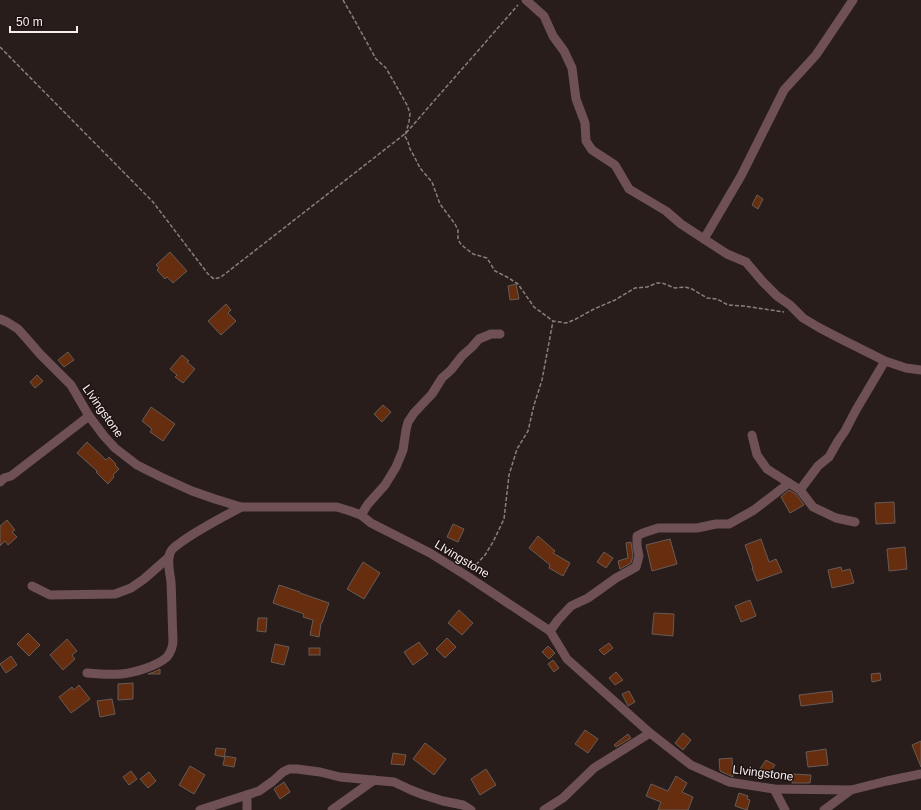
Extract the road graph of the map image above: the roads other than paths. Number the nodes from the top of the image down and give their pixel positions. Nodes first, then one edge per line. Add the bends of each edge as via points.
1 (526, 0) edge
2 (853, 0) edge
3 (704, 239) junction
4 (0, 319) edge
5 (500, 334) dead end
6 (885, 361) junction
7 (921, 370) edge
8 (90, 416) junction
9 (752, 435) dead end
10 (0, 482) edge
11 (789, 483) junction
12 (800, 490) junction
13 (240, 506) junction
14 (361, 515) junction
15 (855, 522) dead end
16 (169, 557) junction
17 (32, 586) dead end
18 (550, 631) junction
19 (87, 673) dead end
20 (650, 733) junction
21 (921, 774) edge
22 (374, 780) junction
23 (774, 789) junction
24 (851, 790) junction
25 (247, 795) junction
26 (200, 810) edge
27 (247, 810) edge
28 (332, 810) edge
29 (471, 810) edge
30 (544, 810) edge
31 (785, 810) edge
32 (824, 810) edge

1 - 3 street via 544,16 572,68 576,99 585,123 586,141 592,150 615,165 629,189 666,211
2 - 3 street via 816,55 784,90 741,176
3 - 6 street via 727,254 746,262 777,296 803,318
4 - 8 street, LIvingstone via 18,329 71,385
5 - 14 street via 491,334 479,339 442,378 417,410 408,422 403,450 396,467
6 - 7 street
6 - 12 street via 829,457 818,466
8 - 10 street
8 - 13 street, LIvingstone via 115,448 137,465 192,491
9 - 11 street via 756,455 767,469
11 - 12 street
11 - 18 street via 754,510 729,524 697,528 658,528 637,536 639,556 636,566 588,598 571,606
12 - 15 street via 813,507 836,518
13 - 14 street, LIvingstone via 337,507
13 - 16 street via 181,542 170,552
14 - 18 street, LIvingstone via 371,523 430,553
16 - 17 street via 131,588 115,594 50,595
16 - 19 street via 174,640 170,653 159,662 130,672
18 - 20 street, LIvingstone via 567,659
20 - 23 street, LIvingstone via 691,765 729,782
20 - 30 street via 594,768 563,798
21 - 24 street, LIvingstone
22 - 25 street via 289,769 259,790
22 - 28 street
22 - 29 street via 394,782 410,790 463,805
23 - 24 street, LIvingstone
23 - 31 street
24 - 32 street
25 - 26 street
25 - 27 street

